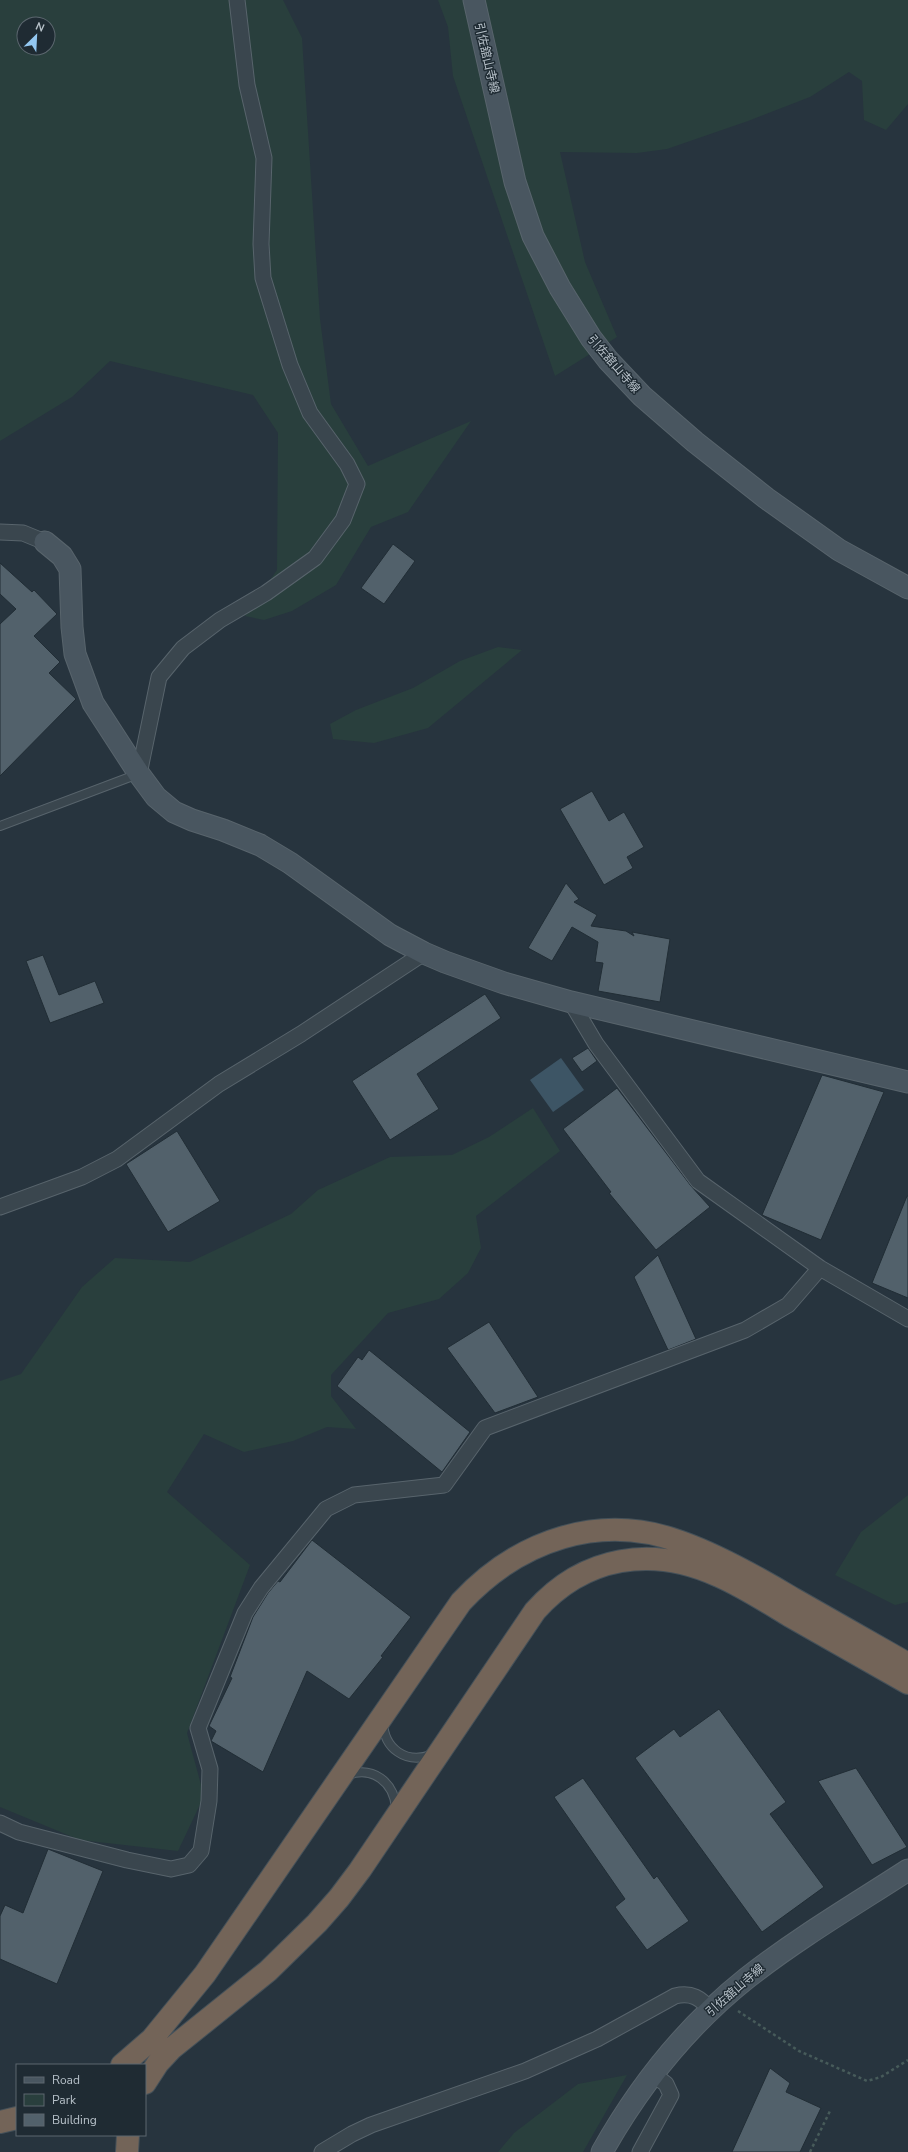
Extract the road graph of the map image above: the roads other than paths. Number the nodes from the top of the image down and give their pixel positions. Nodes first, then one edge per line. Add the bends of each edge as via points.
1 (237, 0) edge
2 (474, 0) edge
3 (0, 532) edge
4 (45, 542) joint
5 (908, 588) edge
6 (139, 774) junction
7 (0, 826) edge
8 (424, 953) junction
9 (571, 1002) junction
10 (908, 1082) edge
11 (0, 1207) edge
12 (820, 1268) junction
13 (908, 1319) edge
14 (908, 1664) edge
15 (908, 1684) edge
16 (389, 1705) junction
17 (445, 1743) junction
18 (334, 1787) junction
19 (0, 1823) edge
20 (390, 1825) junction
21 (908, 1870) edge
22 (718, 2003) junction
23 (123, 2064) edge
24 (653, 2074) junction
25 (146, 2081) edge
26 (16, 2118) edge
27 (0, 2122) edge
28 (128, 2136) edge
29 (128, 2152) edge
30 (322, 2152) edge
31 (602, 2152) edge
32 (640, 2152) edge

1 - 6 street via 247,85 264,158 261,244 263,278 290,365 310,413 347,464 358,484 343,520 315,558 266,593 220,620 183,648 159,677
2 - 5 main road, 引佐舘山寺線 via 515,182 533,236 560,288 591,338 642,396 766,498 839,550
3 - 4 street via 23,533
4 - 6 main road via 62,556 70,569 75,654 93,703
6 - 7 lane
6 - 8 main road via 156,796 174,812 260,845 290,863 390,935
8 - 9 main road via 504,983
8 - 11 street via 220,1084 117,1159 82,1177
9 - 10 main road
9 - 12 street via 596,1044 698,1181
12 - 13 street
12 - 19 street via 788,1305 745,1330 485,1428 444,1485 354,1495 326,1509 261,1588 245,1613 198,1728 210,1769 209,1801 201,1851 189,1865 171,1869 127,1860 19,1832
14 - 16 highway via 758,1578 702,1550 660,1535 616,1530 594,1531 572,1534 531,1548 511,1559 482,1581 461,1602
15 - 17 highway via 719,1575 660,1559 624,1560 575,1577 547,1598 524,1625
16 - 17 lane via 385,1714 384,1731 387,1740 398,1753 424,1758 440,1750
16 - 18 highway
17 - 20 highway
18 - 20 lane via 347,1775 355,1772 364,1772 381,1778 388,1784 396,1799 396,1808
18 - 23 highway via 194,1990 152,2039
20 - 25 highway via 360,1870 317,1923 268,1971 170,2049
21 - 22 main road, 引佐舘山寺線 via 778,1954
22 - 24 main road, 引佐舘山寺線
22 - 30 street via 685,1993 676,1996 597,2038 525,2071 371,2126
24 - 31 main road, 引佐舘山寺線
24 - 32 street via 666,2084 671,2095
26 - 27 highway
28 - 29 highway

